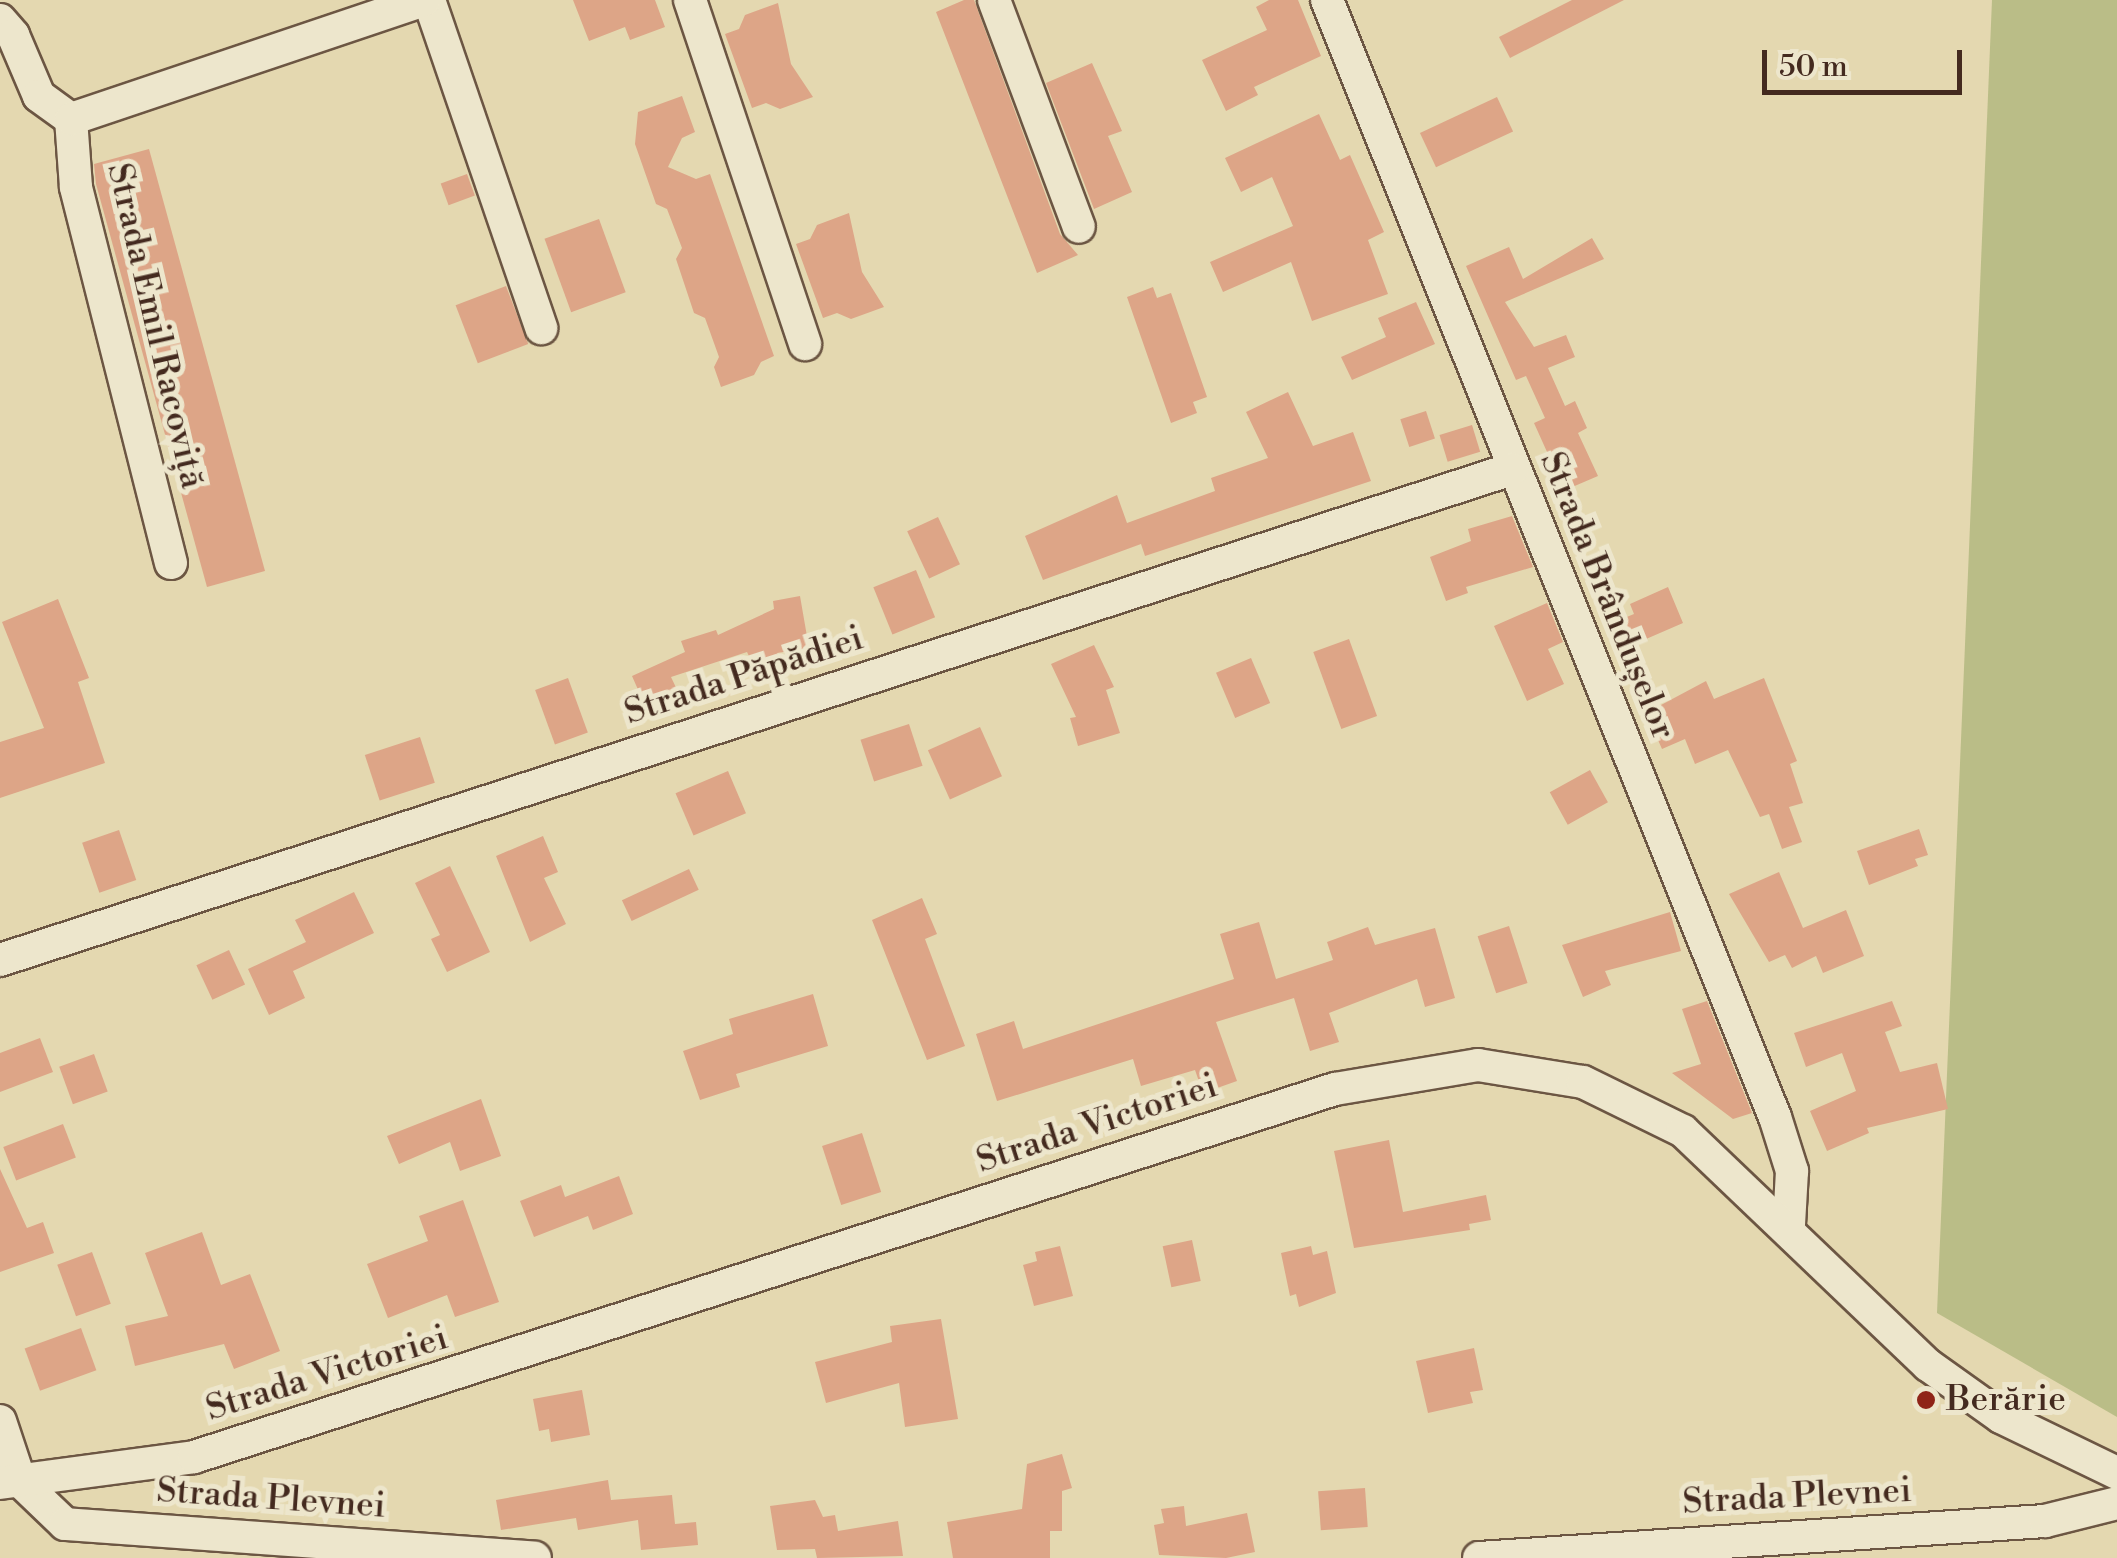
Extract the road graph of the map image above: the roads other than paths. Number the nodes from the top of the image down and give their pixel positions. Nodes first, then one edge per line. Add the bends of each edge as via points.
1 (427, 0) edge
2 (690, 0) edge
3 (994, 0) edge
4 (1328, 0) edge
5 (0, 20) edge
6 (71, 119) junction
7 (1080, 227) dead end
8 (541, 328) dead end
9 (806, 344) dead end
10 (1512, 468) junction
11 (171, 562) dead end
12 (0, 960) edge
13 (1788, 1225) junction
14 (0, 1421) edge
15 (104, 1470) junction
16 (2117, 1472) edge
17 (10, 1482) edge
18 (2117, 1502) edge
19 (113, 1528) junction
20 (1629, 1551) edge
21 (1511, 1556) edge
22 (533, 1558) edge
23 (1479, 1558) edge

1 - 6 street
1 - 8 street
2 - 9 street
3 - 7 street
4 - 10 street, Strada Brândușelor
5 - 6 street via 39,96
6 - 11 street, Strada Emil Racoviță via 76,187
10 - 12 street, Strada Păpădiei
10 - 13 street, Strada Brândușelor via 1775,1117 1792,1171
13 - 15 street, Strada Victoriei via 1683,1131 1583,1082 1478,1065 1403,1074 1336,1088 251,1440 194,1457
13 - 16 street, Strada Victoriei via 1928,1364 2001,1418
14 - 17 street
15 - 17 street, Strada Victoriei
15 - 19 street
17 - 19 street, Strada Plevnei via 65,1524
18 - 20 street, Strada Plevnei via 2045,1521
19 - 22 street, Strada Plevnei
20 - 21 street, Strada Plevnei
21 - 23 street, Strada Plevnei

